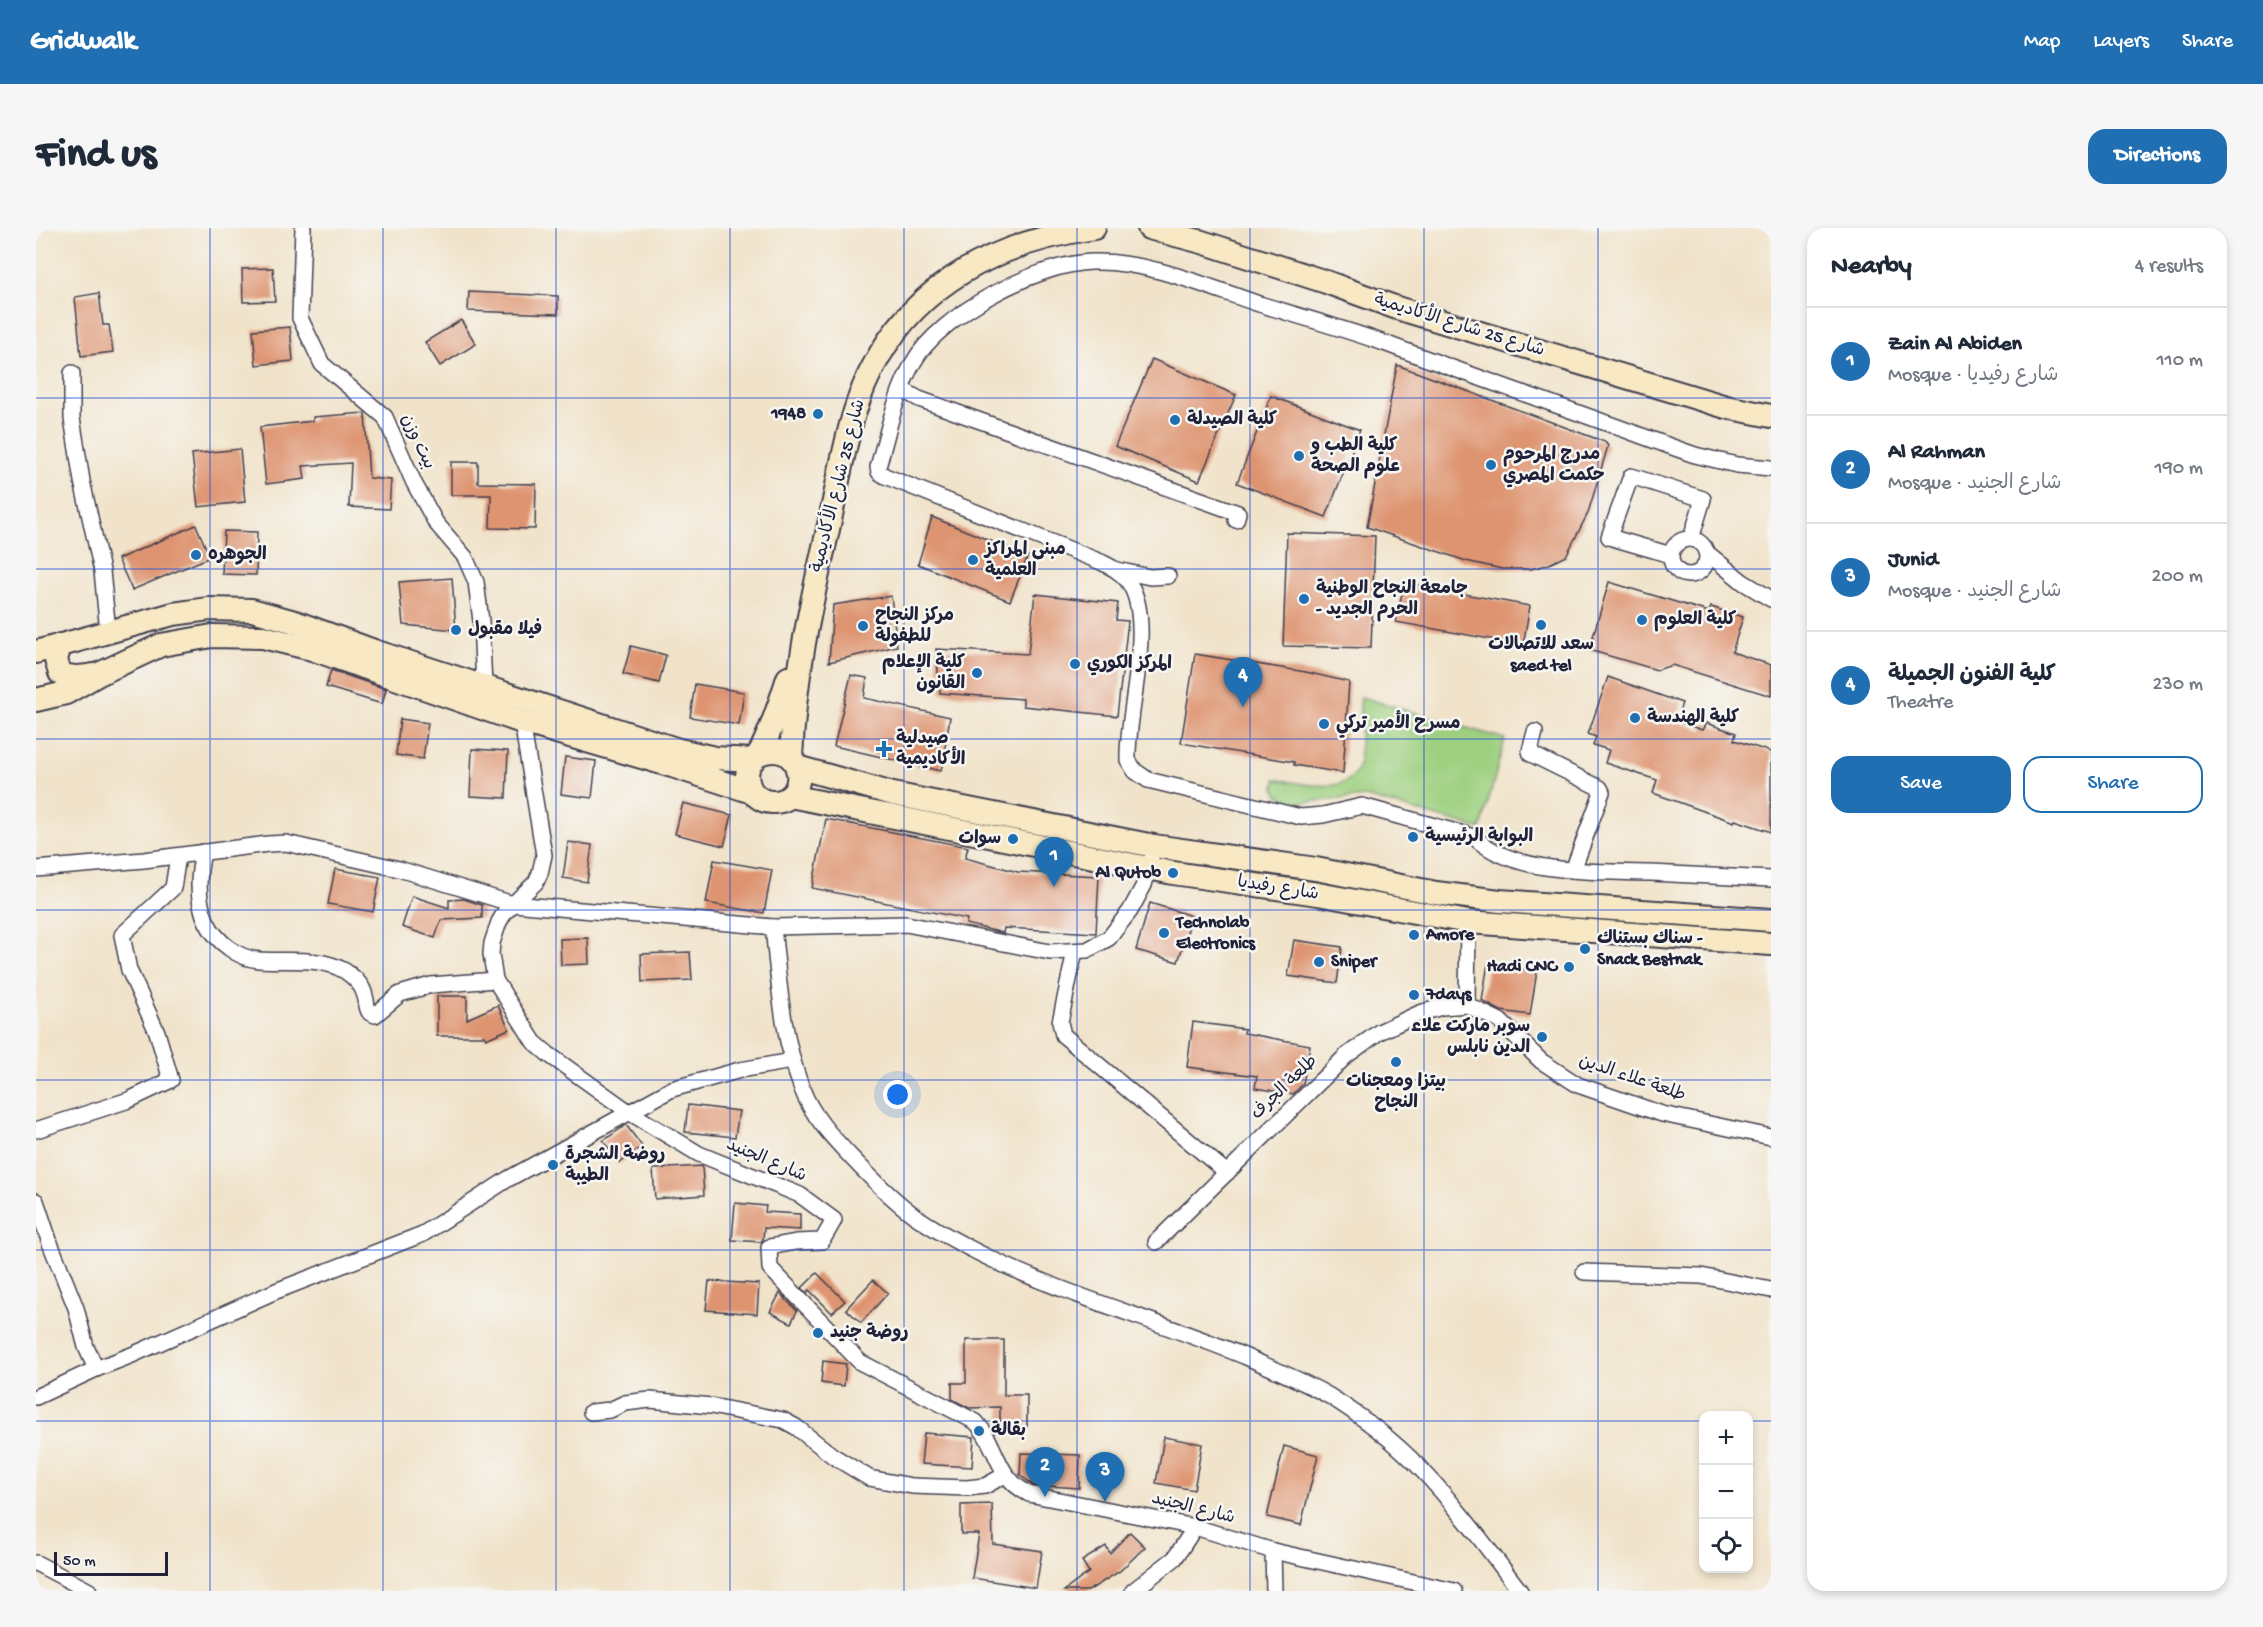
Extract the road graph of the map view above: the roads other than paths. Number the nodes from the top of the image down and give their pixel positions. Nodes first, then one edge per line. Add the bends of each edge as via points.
1 (303, 228) edge
2 (1094, 228) edge
3 (1149, 228) edge
4 (72, 373) dead end
5 (901, 389) junction
6 (1771, 416) edge
7 (1771, 468) edge
8 (1236, 520) dead end
9 (1691, 539) junction
10 (1706, 552) junction
11 (1671, 555) junction
12 (1117, 570) junction
13 (1701, 571) junction
14 (1168, 576) dead end
15 (1743, 582) junction
16 (814, 591) junction
17 (1771, 599) edge
18 (108, 632) junction
19 (60, 645) junction
20 (36, 652) edge
21 (99, 674) junction
22 (484, 687) junction
23 (36, 700) edge
24 (522, 722) junction
25 (1534, 732) dead end
26 (756, 757) junction
27 (794, 762) junction
28 (752, 792) junction
29 (790, 796) junction
30 (1154, 846) junction
31 (202, 852) junction
32 (178, 856) junction
33 (1149, 868) junction
34 (36, 869) edge
35 (1572, 870) junction
36 (1771, 879) edge
37 (513, 904) junction
38 (1771, 920) edge
39 (1468, 922) junction
40 (773, 927) junction
41 (1771, 944) edge
42 (1075, 951) junction
43 (495, 980) junction
44 (1467, 1005) junction
45 (792, 1061) junction
46 (629, 1112) junction
47 (36, 1130) edge
48 (1771, 1137) edge
49 (1227, 1173) junction
50 (36, 1201) edge
51 (1155, 1242) dead end
52 (1584, 1272) dead end
53 (1771, 1290) edge
54 (96, 1369) junction
55 (36, 1397) edge
56 (591, 1412) dead end
57 (1005, 1475) junction
58 (1195, 1527) junction
59 (1273, 1551) junction
60 (36, 1563) edge
61 (89, 1591) edge
62 (1133, 1591) edge
63 (1274, 1591) edge
64 (1454, 1591) edge
65 (1520, 1591) edge

1 - 22 street, بيت وزن via 300,318 322,364 385,417 436,523 465,557 476,582
2 - 16 main road, شارع 25 شارع الأكاديمية via 1049,237 980,262 930,295 891,336 868,378 854,415
3 - 6 main road, شارع 25 شارع الأكاديمية via 1397,308 1726,407
4 - 18 street via 72,418 102,572
5 - 7 street via 913,363 931,340 987,298 1053,269 1091,262 1119,263 1144,267 1388,344 1695,455
5 - 8 street via 930,403 1238,513
5 - 12 street via 878,467 881,475
9 - 10 street
9 - 11 street via 1678,543
9 - 11 street via 1703,499 1631,476 1609,537
10 - 13 street
10 - 15 street
11 - 13 street via 1679,572 1692,575
12 - 14 street via 1150,577
12 - 35 street via 1134,590 1141,611 1128,755 1130,766 1141,776 1301,817 1362,806 1474,837 1485,848 1514,859
13 - 15 street
15 - 17 street
16 - 26 main road via 781,700
16 - 27 main road via 792,717
18 - 19 main road
18 - 22 main road via 172,614 209,609 252,610
19 - 20 main road
19 - 21 main road via 56,660 60,673 75,678
21 - 23 main road via 66,693
21 - 24 main road via 161,645 212,636 263,637 312,649
22 - 26 main road via 679,750 715,758
24 - 28 main road
24 - 37 street, شارع الجنيد via 544,855 536,882
25 - 35 street via 1531,754 1602,792
26 - 27 main road via 776,750
26 - 28 main road via 747,776
27 - 29 main road via 798,781
27 - 30 main road, شارع رفيديا via 893,794
28 - 29 main road via 775,802
29 - 33 main road, شارع رفيديا
30 - 33 street
30 - 38 main road, شارع رفيديا via 1500,901
31 - 32 street
31 - 37 street via 274,843 293,845 399,869
31 - 43 street via 199,899 205,919 220,941 249,958 299,960 342,969 362,988 370,1013 375,1015 400,994 430,985
32 - 34 street
32 - 47 street via 173,888 122,935 129,970 157,1032 171,1080 129,1100
33 - 39 main road, شارع رفيديا
33 - 42 street via 1131,911 1109,938 1087,950
35 - 36 street
37 - 40 street
37 - 43 street, شارع الجنيد via 499,922 492,943
39 - 41 main road, شارع رفيديا
39 - 44 street
40 - 42 street via 906,924 1050,952
40 - 45 street
42 - 49 street via 1060,1022 1063,1035
43 - 46 street, شارع الجنيد via 534,1042
44 - 48 street, طلعة علاء الدين via 1500,1021 1540,1061 1578,1085 1662,1114
44 - 49 street, طلعة الجرف via 1420,1012 1379,1032 1346,1056
45 - 46 street via 740,1070 672,1089
45 - 65 street via 803,1092 826,1130 862,1169 913,1214 1022,1275 1195,1336 1330,1397 1418,1466 1466,1520
46 - 54 street via 508,1179 423,1234 276,1291
46 - 57 street, شارع الجنيد via 699,1154 800,1195 834,1221 822,1241 768,1247 770,1269 860,1362 976,1422
49 - 51 street, طلعة الجرف
50 - 54 street
52 - 53 street via 1701,1276
54 - 55 street
56 - 57 street via 650,1400 711,1406 783,1420 869,1478 912,1486 985,1486
57 - 58 street, شارع الجنيد via 1020,1490 1038,1497
58 - 59 street, شارع الجنيد
58 - 62 street via 1175,1558
59 - 63 street
59 - 64 street, شارع الجنيد
60 - 61 street

